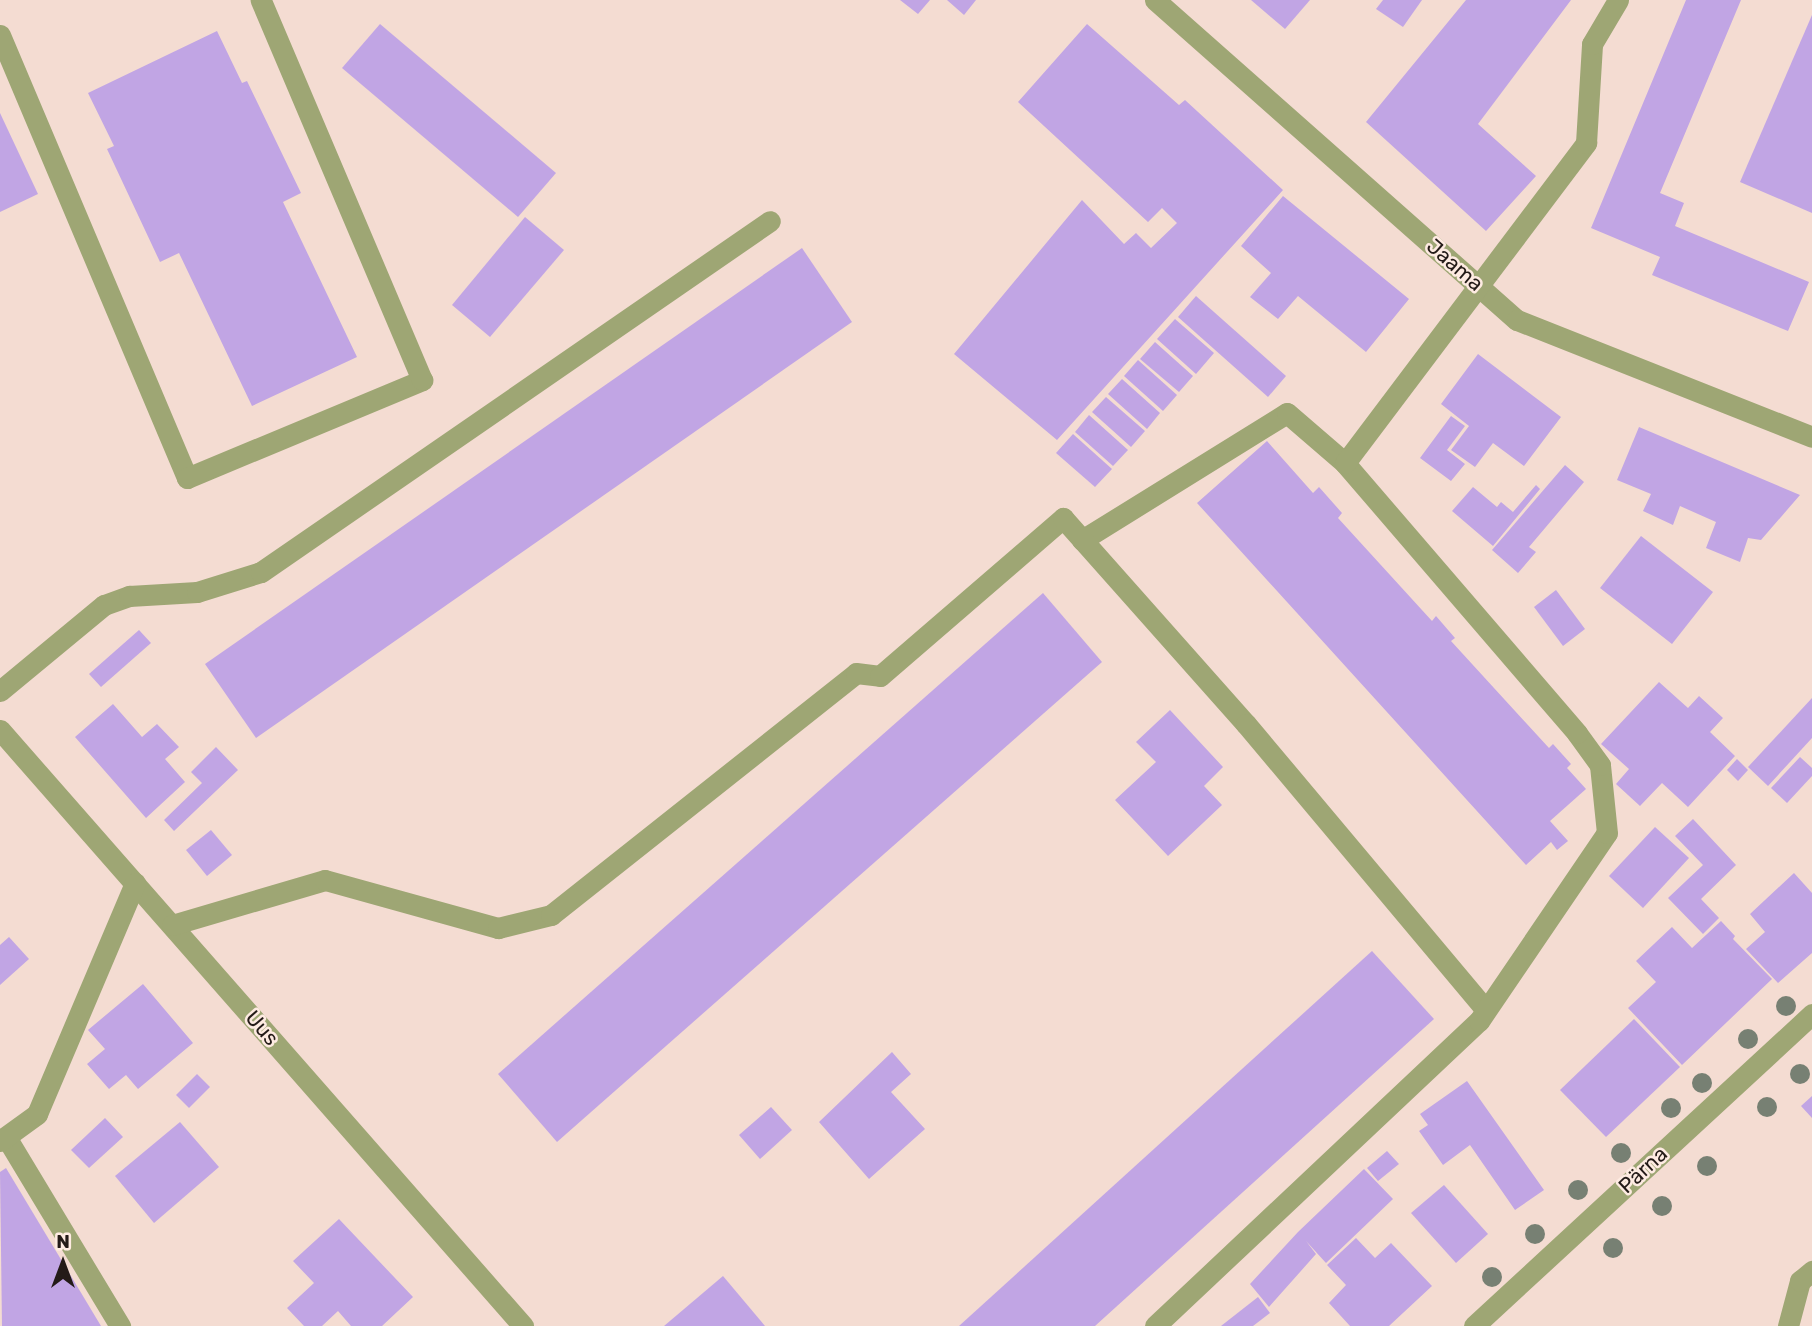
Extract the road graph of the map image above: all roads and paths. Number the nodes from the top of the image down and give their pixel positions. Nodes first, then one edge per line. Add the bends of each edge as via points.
1 (261, 0) edge
2 (1155, 0) edge
3 (1618, 0) edge
4 (0, 34) edge
5 (770, 221) dead end
6 (1479, 286) junction
7 (1812, 437) edge
8 (1345, 463) junction
9 (1082, 540) junction
10 (0, 691) edge
11 (0, 730) edge
12 (135, 883) junction
13 (172, 925) junction
14 (1486, 1010) junction
15 (1812, 1014) edge
16 (3, 1139) edge
17 (1812, 1271) edge
18 (120, 1326) edge
19 (523, 1326) edge
20 (1156, 1326) edge
21 (1474, 1326) edge
22 (1788, 1326) edge

1 - 4 street via 422,380 187,478
2 - 6 street, Jaama
3 - 6 street via 1592,44 1586,143
5 - 10 street via 261,572 197,592 129,596 104,605
6 - 7 street, Jaama via 1517,320
6 - 8 street
8 - 9 street via 1287,413
8 - 14 street via 1600,765 1607,833
9 - 13 street via 1063,518 880,677 856,673 551,915 498,928 325,880
9 - 14 street via 1246,724
11 - 12 street, Uus
12 - 13 street, Uus
12 - 16 street via 37,1114
13 - 19 street, Uus
14 - 20 street
15 - 21 street, Pärna
16 - 18 street
17 - 22 street via 1800,1281

